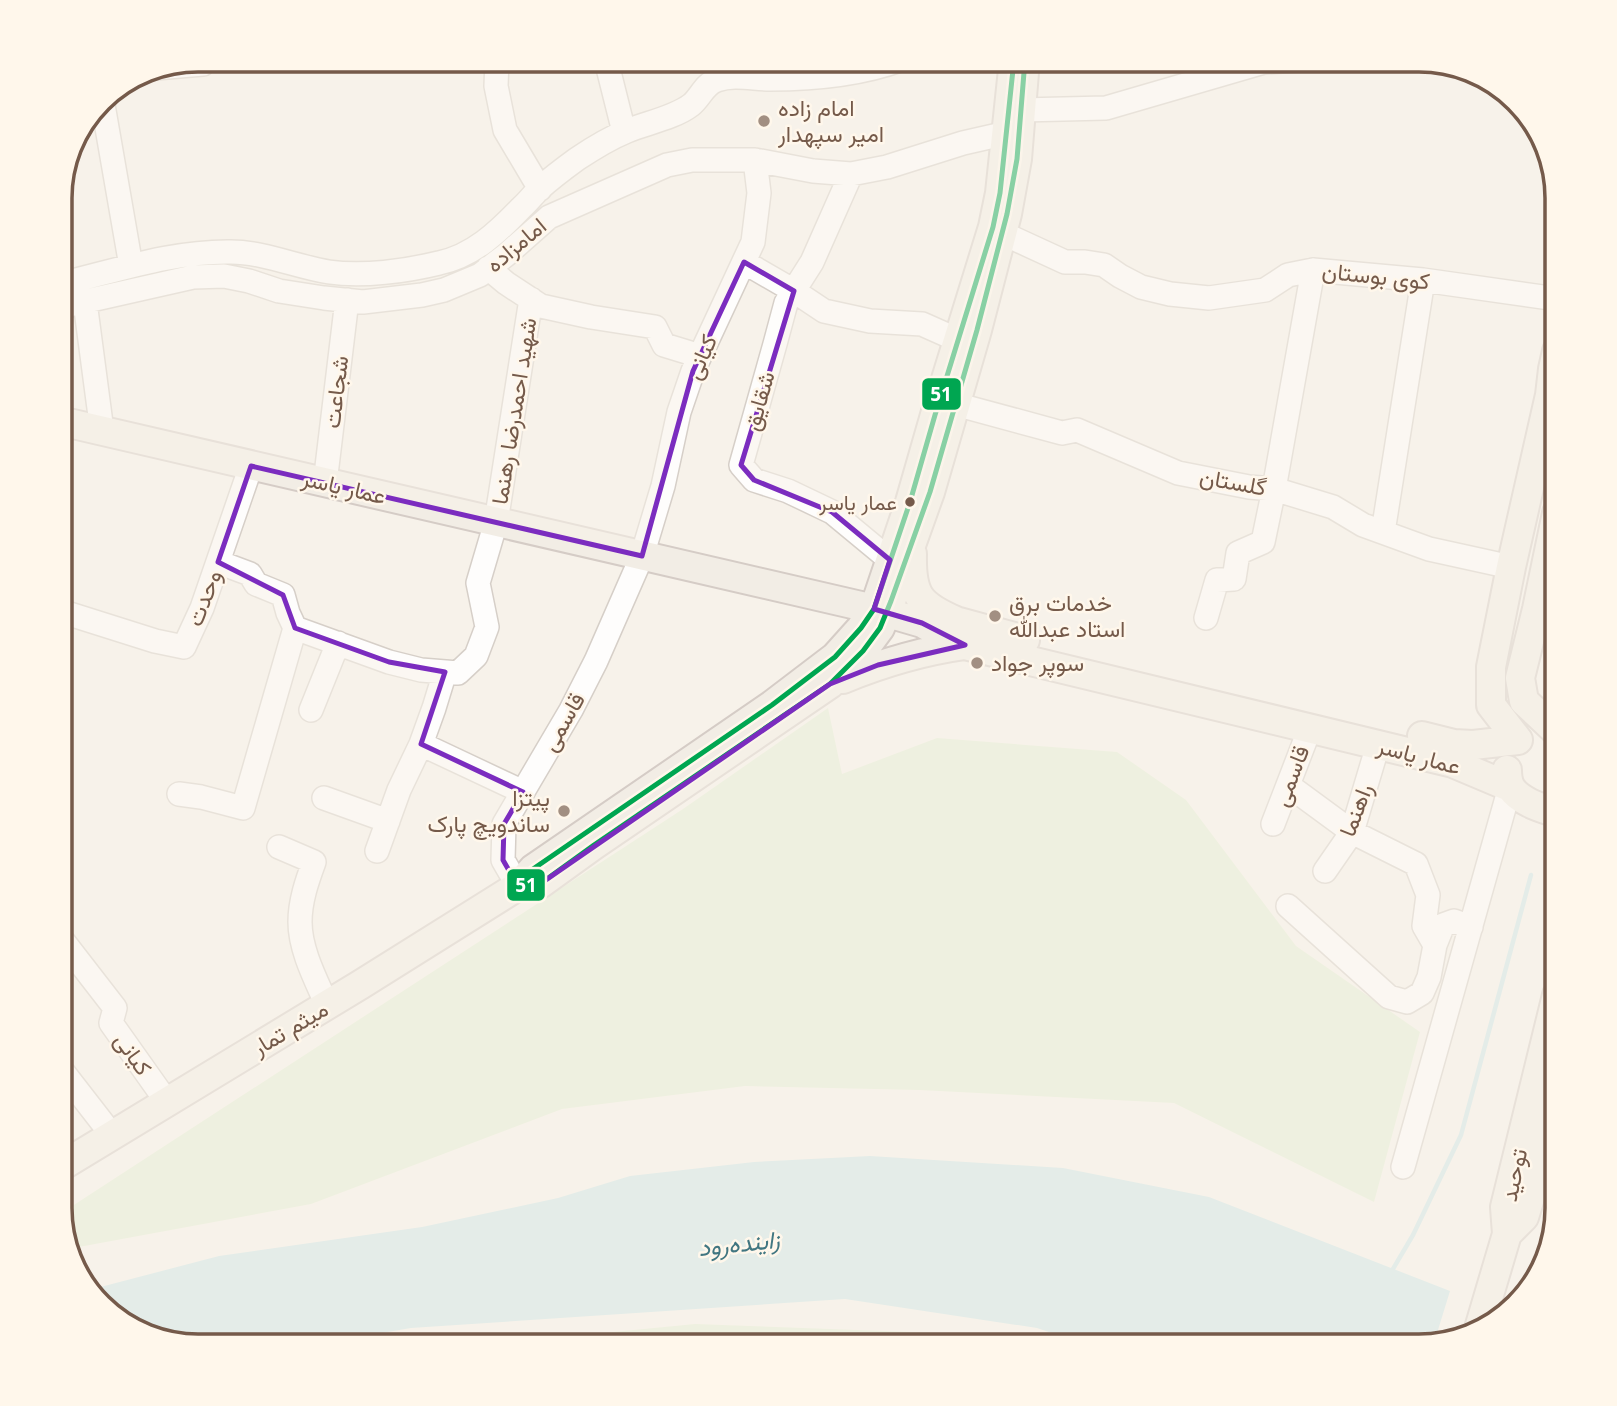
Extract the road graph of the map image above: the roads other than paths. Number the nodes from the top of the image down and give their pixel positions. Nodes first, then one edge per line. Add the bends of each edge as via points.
1 (497, 72) edge
2 (609, 72) edge
3 (733, 72) edge
4 (747, 72) edge
5 (853, 72) edge
6 (1014, 72) edge
7 (1023, 72) edge
8 (1230, 72) edge
9 (105, 113) edge
10 (1014, 121) junction
11 (624, 132) junction
12 (755, 160) junction
13 (851, 174) junction
14 (540, 189) junction
15 (1002, 233) junction
16 (744, 262) junction
17 (131, 266) junction
18 (488, 268) junction
19 (1312, 270) junction
20 (1423, 280) junction
21 (72, 281) edge
22 (794, 290) junction
23 (1545, 297) edge
24 (531, 299) junction
25 (347, 300) junction
26 (85, 302) junction
27 (72, 305) edge
28 (958, 340) junction
29 (700, 356) junction
30 (955, 404) junction
31 (1545, 417) edge
32 (72, 424) edge
33 (102, 431) junction
34 (251, 466) junction
35 (325, 483) junction
36 (1274, 489) junction
37 (496, 522) junction
38 (1383, 532) junction
39 (914, 537) junction
40 (642, 556) junction
41 (890, 560) junction
42 (218, 562) junction
43 (1511, 567) junction
44 (1545, 573) edge
45 (881, 611) junction
46 (72, 615) edge
47 (1206, 618) dead end
48 (295, 628) junction
49 (962, 634) junction
50 (338, 643) junction
51 (445, 672) junction
52 (830, 684) junction
53 (311, 710) dead end
54 (1545, 720) edge
55 (1310, 728) junction
56 (1545, 729) edge
57 (1518, 740) junction
58 (421, 744) junction
59 (1378, 745) junction
60 (1288, 785) junction
61 (1510, 787) junction
62 (523, 792) junction
63 (179, 794) dead end
64 (324, 798) dead end
65 (1545, 809) edge
66 (388, 821) junction
67 (1273, 824) dead end
68 (1352, 832) junction
69 (279, 847) dead end
70 (377, 851) dead end
71 (1325, 872) dead end
72 (518, 886) junction
73 (1287, 906) dead end
74 (1471, 927) junction
75 (1436, 945) junction
76 (72, 952) edge
77 (327, 1005) junction
78 (1545, 1044) edge
79 (72, 1083) edge
80 (167, 1102) junction
81 (112, 1135) junction
82 (1545, 1149) edge
83 (72, 1160) edge
84 (1403, 1167) dead end
85 (1507, 1234) junction
86 (1482, 1317) edge

1 - 14 street via 505,130
2 - 11 street
3 - 11 street, امامزاده via 708,85 691,105
4 - 5 street, امامزاده via 768,79
6 - 10 main road
7 - 10 main road
8 - 10 street, امامزاده via 1106,108
9 - 17 street
10 - 13 street, امامزاده via 963,143
10 - 15 main road via 1017,159
10 - 28 main road via 993,227
11 - 14 street, امامزاده via 576,160
12 - 13 street, امامزاده
12 - 16 street, کیانی via 759,193 752,242
12 - 18 street, امامزاده via 692,160 667,165 549,216
13 - 22 street, شقایق via 813,262
14 - 17 street, امامزاده via 472,250 414,269 332,272 234,252 175,256
15 - 19 street, کوی بوستان via 1065,262 1104,265 1141,287 1170,295 1209,298 1265,290 1288,275
15 - 30 main road
16 - 22 street
16 - 29 street, کیانی
17 - 21 street, امامزاده
18 - 24 street
18 - 25 street, امامزاده via 444,290 422,295
19 - 20 street, کوی بوستان
19 - 36 street
20 - 23 street, کوی بوستان
20 - 38 street
22 - 28 street via 824,311 922,324
22 - 41 street, شقایق via 786,303 741,464 754,481 832,512
24 - 29 street via 541,306 655,327 664,345
24 - 37 street, شهید احمدرضا رهنما
25 - 26 street, امامزاده via 279,291 224,276 193,277
25 - 35 street, شجاعت
26 - 27 street, امامزاده
26 - 33 street
28 - 41 main road
29 - 40 street, کیانی via 679,412
30 - 36 street, گلستان via 1062,433 1077,430 1178,473
30 - 39 main road
31 - 43 main road
32 - 33 main road, عمار یاسر
33 - 34 main road, عمار یاسر
34 - 35 main road, عمار یاسر
34 - 42 street, وحدت
35 - 37 main road, عمار یاسر
36 - 38 street, گلستان via 1333,507
36 - 47 street via 1263,542 1238,553 1234,579 1217,580
37 - 40 main road, عمار یاسر
37 - 51 street, شهید احمدرضا رهنما via 478,583 487,627 476,656 458,673
38 - 43 street, گلستان via 1429,549
39 - 45 main road
39 - 49 main road via 917,594
40 - 45 main road, عمار یاسر
40 - 62 street, قاسمی via 596,661
41 - 45 main road
42 - 46 street, وحدت via 184,647
42 - 48 street via 250,574 257,584 283,595
43 - 57 main road via 1491,667 1491,705
44 - 54 main road via 1520,678 1524,701
45 - 49 main road, عمار یاسر via 922,623 956,643
45 - 52 main road via 880,628
45 - 72 main road via 835,657 772,705 533,869
48 - 50 street
48 - 63 street via 243,808
49 - 52 main road via 928,652
49 - 55 main road, عمار یاسر
49 - 57 main road, عمار یاسر via 1000,634 1454,744
50 - 51 street via 389,662
50 - 53 street
51 - 58 street
52 - 72 main road via 540,884
55 - 59 main road, عمار یاسر
55 - 60 street, قاسمی
56 - 57 main road, عمار یاسر
57 - 61 main road via 1507,755
58 - 62 street
58 - 66 street
59 - 61 main road, عمار یاسر via 1453,763
59 - 68 street, راهنما
60 - 67 street, قاسمی
60 - 68 street
61 - 65 main road, عمار یاسر
61 - 74 street
62 - 72 street, قاسمی via 504,824 503,860
64 - 66 street
66 - 70 street
68 - 71 street, راهنما
68 - 75 street via 1416,864 1427,895 1424,926
69 - 77 street via 314,862 303,894 300,923 306,957
72 - 77 main road, میثم تمار
73 - 75 street via 1389,997 1407,1002 1422,993
74 - 75 street via 1454,921 1443,925
74 - 84 street
76 - 80 street, کیانی via 115,1008 111,1023
77 - 80 main road, میثم تمار
78 - 85 main road, توحید via 1505,1207
79 - 81 street
80 - 81 main road, میثم تمار
81 - 83 main road, میثم تمار
82 - 85 main road, توحید via 1524,1217
85 - 86 main road, توحید

